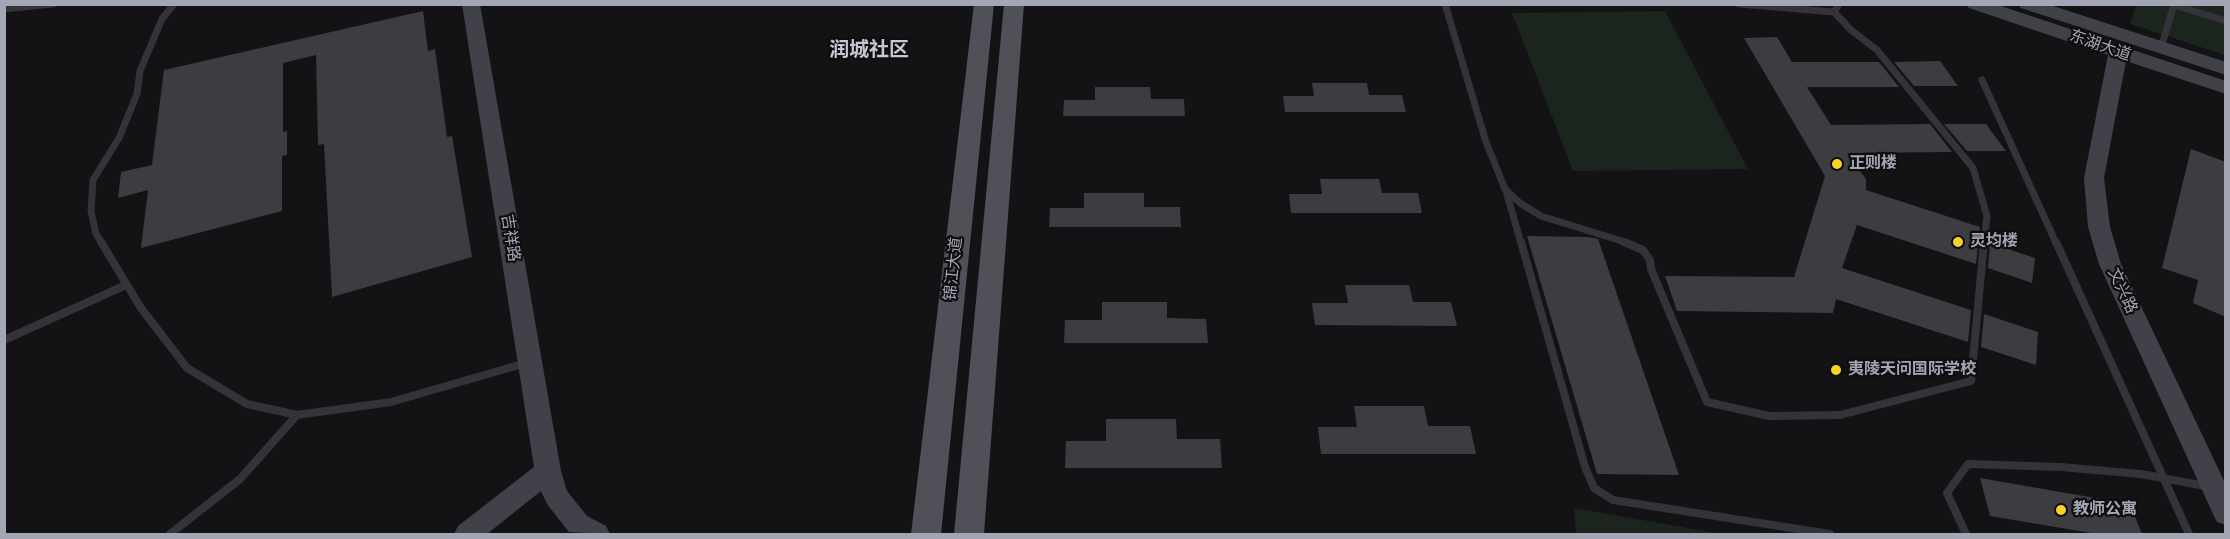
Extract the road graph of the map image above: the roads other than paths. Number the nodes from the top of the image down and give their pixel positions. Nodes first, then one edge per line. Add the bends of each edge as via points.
1 (53, 4) edge
2 (174, 4) edge
3 (471, 4) edge
4 (984, 4) edge
5 (1014, 4) edge
6 (1445, 4) edge
7 (1739, 4) edge
8 (1975, 4) edge
9 (2027, 4) edge
10 (2174, 5) edge
11 (1836, 8) edge
12 (4, 9) edge
13 (2226, 21) edge
14 (2161, 48) junction
15 (2118, 52) junction
16 (2226, 69) edge
17 (1982, 80) dead end
18 (2226, 88) edge
19 (1505, 189) junction
20 (126, 285) junction
21 (4, 340) edge
22 (530, 362) junction
23 (297, 415) junction
24 (548, 471) junction
25 (2164, 479) junction
26 (2214, 488) junction
27 (2226, 513) edge
28 (170, 534) edge
29 (467, 534) edge
30 (597, 534) edge
31 (926, 534) edge
32 (969, 534) edge
33 (1830, 534) edge
34 (1966, 534) edge
35 (2189, 534) edge

1 - 12 lane
2 - 20 lane via 162,19 140,71 137,94 119,138 93,180 91,211 96,234
3 - 22 street, 吉祥路
4 - 31 main road, 锦江大道
5 - 32 main road
6 - 19 lane via 1486,142
7 - 11 lane
8 - 15 street, 东湖大道
9 - 14 street, 东湖大道
10 - 13 lane
10 - 14 lane
11 - 19 lane via 1851,30 1877,50 1973,168 1987,216 1971,381 1840,415 1769,416 1707,402 1643,250 1541,216
14 - 16 street, 东湖大道
15 - 18 street, 东湖大道
15 - 26 street, 文兴路 via 2094,178 2098,227 2110,264
17 - 25 lane
19 - 33 lane via 1594,488 1613,500
20 - 21 lane
20 - 23 lane via 187,368 248,404
22 - 23 lane via 391,402
22 - 24 street, 吉祥路
23 - 28 lane via 240,479
24 - 29 street
24 - 30 street, 吉祥路 via 556,496 578,524
25 - 26 lane
25 - 34 lane via 2061,466 1968,464 1947,493
25 - 35 lane
26 - 27 street, 文兴路

